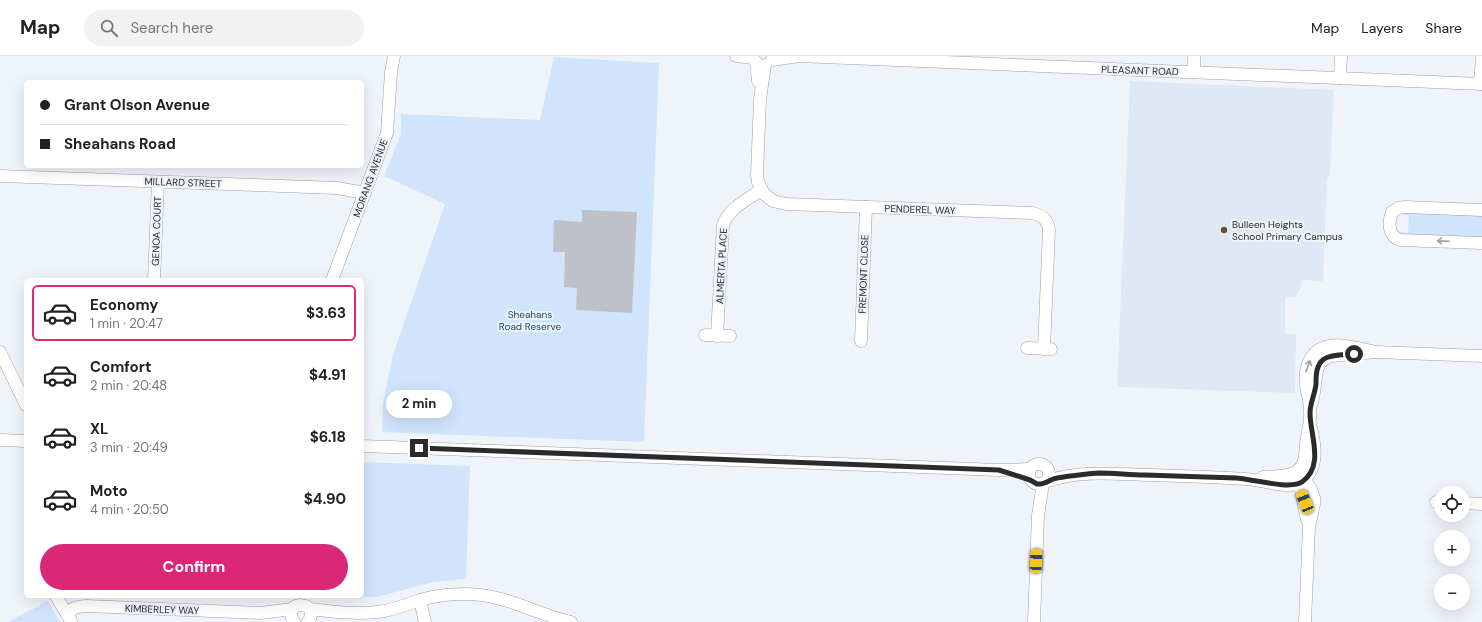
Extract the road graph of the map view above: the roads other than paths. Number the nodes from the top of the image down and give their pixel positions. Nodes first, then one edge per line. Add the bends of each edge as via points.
1 (388, 56) edge
2 (394, 56) edge
3 (736, 56) edge
4 (799, 56) edge
5 (1187, 56) edge
6 (1194, 56) edge
7 (1334, 56) edge
8 (1341, 56) edge
9 (1482, 57) edge
10 (896, 58) edge
11 (762, 60) edge
12 (1043, 61) edge
13 (391, 72) junction
14 (1190, 72) junction
15 (1337, 78) junction
16 (1481, 84) edge
17 (0, 176) edge
18 (158, 182) junction
19 (761, 190) junction
20 (365, 193) junction
21 (866, 207) junction
22 (1482, 210) edge
23 (1482, 243) edge
24 (154, 278) edge
25 (333, 278) edge
26 (705, 335) dead end
27 (718, 336) junction
28 (730, 336) dead end
29 (861, 341) dead end
30 (1027, 348) dead end
31 (0, 352) edge
32 (1482, 356) edge
33 (24, 401) edge
34 (0, 440) edge
35 (24, 442) edge
36 (364, 446) edge
37 (1039, 478) junction
38 (1301, 479) junction
39 (1470, 503) edge
40 (1482, 504) edge
41 (57, 598) edge
42 (420, 600) junction
43 (301, 611) edge
44 (70, 619) edge
45 (425, 622) edge
46 (570, 622) edge
47 (1034, 622) edge
48 (1305, 622) edge

1 - 13 street, MORANG AVENUE
2 - 13 street, MORANG AVENUE
3 - 11 street, PLEASANT ROAD
4 - 10 street, PLEASANT ROAD
4 - 11 street, PLEASANT ROAD
5 - 14 street
6 - 14 street
7 - 15 street
8 - 15 street
9 - 16 street
10 - 12 street, PLEASANT ROAD
11 - 19 street via 757,176
12 - 14 street, PLEASANT ROAD
13 - 20 street, MORANG AVENUE via 387,133
14 - 15 street, PLEASANT ROAD
15 - 16 street, PLEASANT ROAD
17 - 18 street, MILLARD STREET
18 - 20 street, MILLARD STREET via 337,188
18 - 24 street, GENOA COURT
19 - 21 street, PENDEREL WAY via 779,203
19 - 27 street, ALMERTA PLACE via 731,211 723,225
20 - 25 street, MORANG AVENUE
21 - 29 street, FREMONT CLOSE
21 - 30 street, PENDEREL WAY via 1032,213 1045,219 1049,229 1048,349
23 -> 22 street via 1400,240 1392,236 1390,230 1390,216 1398,208
26 - 27 street
27 - 28 street
31 - 33 street
32 - 38 street via 1376,352 1321,355 1310,410 1315,458 1308,476
34 - 35 street
36 - 37 street via 999,470
37 - 38 street via 1075,470 1248,479 1292,474
37 - 47 street
38 - 48 street via 1311,489 1314,498 1309,527
39 - 40 street
41 - 44 street, KIMBERLEY WAY
42 - 43 street, KIMBERLEY WAY via 373,612
42 - 45 street
42 - 46 street, KIMBERLEY WAY via 462,594 490,596
43 - 44 street, KIMBERLEY WAY via 260,613 86,606 74,608 69,612

